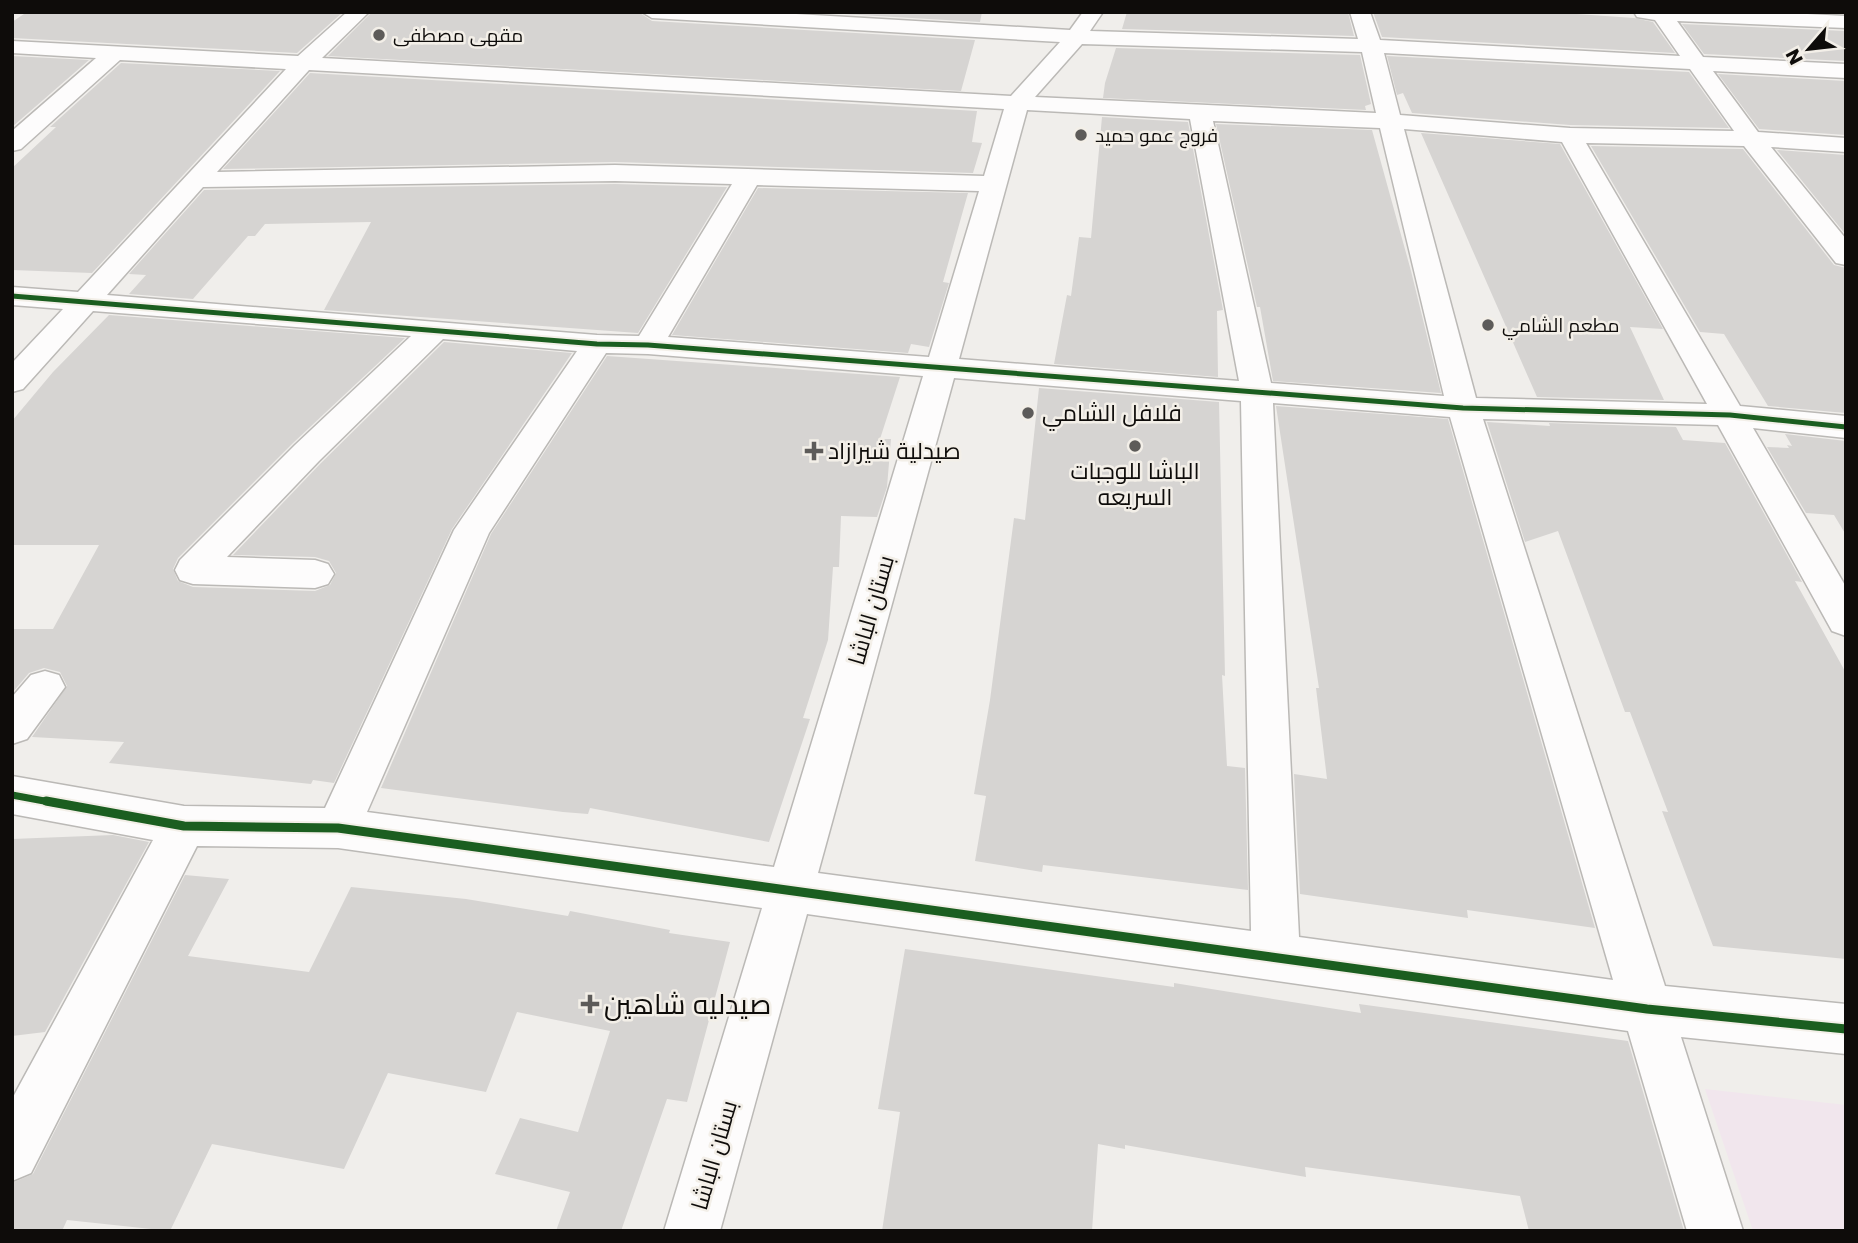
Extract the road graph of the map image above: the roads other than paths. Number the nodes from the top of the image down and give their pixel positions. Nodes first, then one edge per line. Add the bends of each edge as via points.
1 (359, 12) edge
2 (652, 12) edge
3 (1653, 13) edge
4 (1846, 22) edge
5 (1085, 24) edge
6 (1366, 29) edge
7 (12, 47) edge
8 (115, 53) junction
9 (303, 63) junction
10 (1699, 63) junction
11 (1846, 71) edge
12 (1018, 102) junction
13 (1200, 113) junction
14 (1391, 121) junction
15 (1570, 135) junction
16 (1751, 139) junction
17 (12, 144) edge
18 (1846, 145) edge
19 (749, 176) junction
20 (196, 180) junction
21 (995, 184) junction
22 (1846, 257) edge
23 (12, 296) edge
24 (86, 302) junction
25 (436, 329) junction
26 (597, 344) junction
27 (648, 345) junction
28 (941, 368) junction
29 (12, 382) edge
30 (1257, 391) junction
31 (1463, 408) junction
32 (1730, 415) junction
33 (1846, 427) edge
34 (316, 574) dead end
35 (1846, 621) edge
36 (45, 687) dead end
37 (12, 727) edge
38 (12, 795) edge
39 (184, 826) junction
40 (338, 828) junction
41 (790, 892) junction
42 (1276, 959) junction
43 (1647, 1009) junction
44 (1846, 1029) edge
45 (12, 1154) edge
46 (692, 1231) edge
47 (1715, 1231) edge

1 - 9 street
2 - 5 street
3 - 4 street
3 - 10 street
5 - 6 street
5 - 12 street, بستان الباشا
6 - 10 street
6 - 14 street
7 - 8 street
8 - 9 street
8 - 17 street
9 - 12 street
9 - 20 street
10 - 11 street
10 - 16 street
12 - 13 street
12 - 21 street, بستان الباشا
13 - 14 street
13 - 30 street
14 - 15 street
14 - 31 street
15 - 16 street
15 - 32 street
16 - 18 street
16 - 22 street
19 - 20 street via 615,173
19 - 21 street
19 - 27 street
20 - 24 street
21 - 28 street, بستان الباشا
23 - 24 street
24 - 25 street
24 - 29 street
25 - 26 street
25 - 34 street via 193,570
26 - 27 street
26 - 40 street via 472,530
27 - 28 street
28 - 30 street
28 - 41 street, بستان الباشا
30 - 31 street
30 - 42 street
31 - 32 street
31 - 43 street
32 - 33 street
32 - 35 street
36 - 37 street
38 - 39 street
39 - 40 street
39 - 45 street
40 - 41 street
41 - 42 street
41 - 46 street, بستان الباشا
42 - 43 street
43 - 44 street
43 - 47 street

